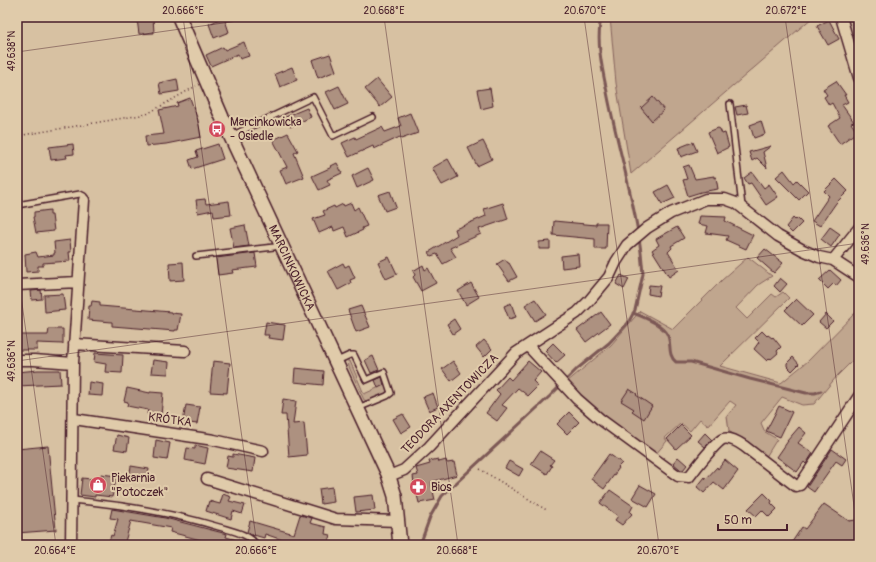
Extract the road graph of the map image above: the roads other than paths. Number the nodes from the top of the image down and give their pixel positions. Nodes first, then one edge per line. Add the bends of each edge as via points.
1 (179, 17) edge
2 (841, 17) edge
3 (859, 78) edge
4 (730, 104) dead end
5 (373, 117) dead end
6 (231, 136) junction
7 (84, 200) joint
8 (17, 205) edge
9 (742, 207) junction
10 (859, 228) edge
11 (281, 244) junction
12 (196, 256) dead end
13 (833, 260) junction
14 (859, 277) edge
15 (78, 282) junction
16 (17, 285) edge
17 (74, 344) junction
18 (528, 346) junction
19 (185, 351) dead end
20 (17, 360) edge
21 (336, 361) junction
22 (73, 363) junction
23 (859, 396) edge
24 (358, 408) junction
25 (74, 419) junction
26 (263, 450) dead end
27 (389, 476) junction
28 (207, 479) dead end
29 (72, 500) junction
30 (398, 521) junction
31 (71, 545) edge
32 (258, 545) edge
33 (400, 545) edge

1 - 6 street, MARCINKOWICKA
2 - 3 street
4 - 9 lane
5 - 6 lane via 333,136 313,97
6 - 11 street, MARCINKOWICKA
7 - 8 lane via 84,196 80,194
7 - 15 street
9 - 13 street, TEODORA AXENTOWICZA via 778,236 803,250
9 - 18 street, TEODORA AXENTOWICZA via 725,199 706,199 671,214 644,230 627,245 609,277 589,302
10 - 13 street
11 - 12 lane
11 - 21 street, MARCINKOWICKA
13 - 14 street, TEODORA AXENTOWICZA
15 - 16 street
15 - 17 street
17 - 19 street
17 - 22 street
18 - 23 street via 577,399 600,419 678,476 689,477 716,445 722,439 726,439 737,441 796,486 800,485
18 - 27 street, TEODORA AXENTOWICZA via 516,353 413,462 404,470
20 - 22 street
21 - 24 street, MARCINKOWICKA
21 - 24 lane via 354,355 366,380 384,372 391,393
22 - 25 street
24 - 27 street, MARCINKOWICKA
25 - 26 street, KRÓTKA
25 - 29 street
27 - 30 street, MARCINKOWICKA
28 - 30 street via 336,519
29 - 31 street
29 - 32 lane via 172,514 239,533
30 - 33 street, MARCINKOWICKA

